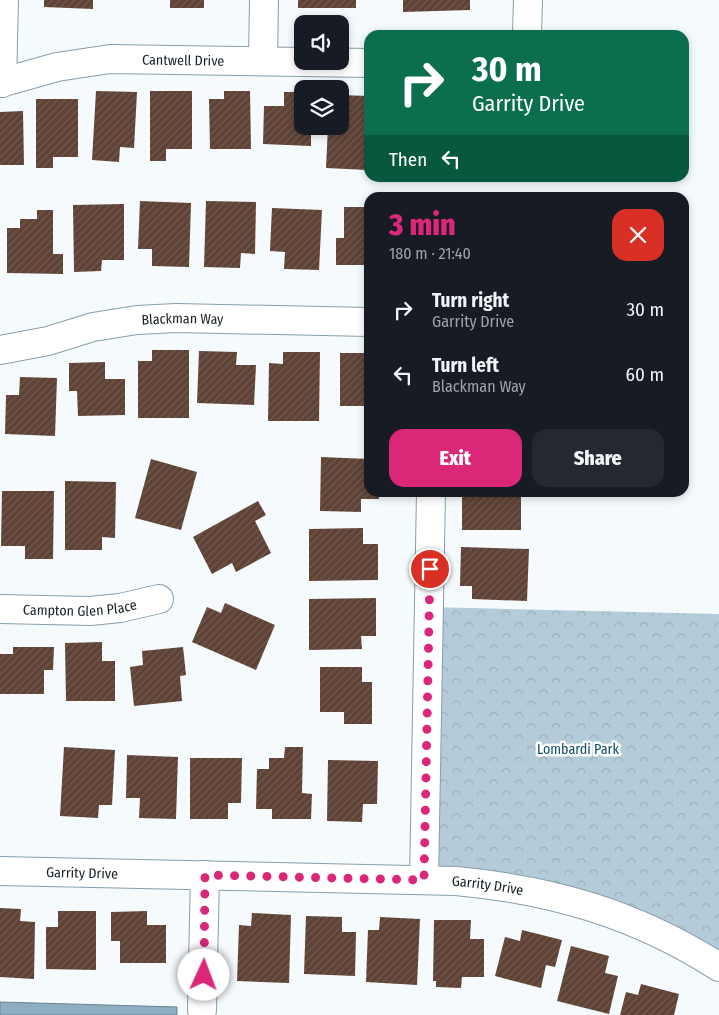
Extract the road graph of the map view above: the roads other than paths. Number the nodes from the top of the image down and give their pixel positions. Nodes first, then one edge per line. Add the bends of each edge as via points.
1 (4, 0) edge
2 (264, 0) edge
3 (528, 0) edge
4 (527, 30) edge
5 (263, 60) junction
6 (364, 63) edge
7 (1, 83) edge
8 (364, 322) edge
9 (0, 350) edge
10 (431, 497) edge
11 (159, 598) dead end
12 (0, 609) edge
13 (0, 871) edge
14 (205, 875) junction
15 (424, 880) junction
16 (719, 966) edge
17 (202, 1010) dead end

1 - 7 street
2 - 5 street
3 - 4 street
5 - 6 street, Cantwell Drive
5 - 7 street, Cantwell Drive via 110,59 57,67
8 - 9 street, Blackman Way via 137,320 93,327 48,341
10 - 15 street
11 - 12 street, Campton Glen Place via 120,608 90,611
13 - 14 street, Garrity Drive
14 - 15 street, Garrity Drive
14 - 17 street
15 - 16 street, Garrity Drive via 502,885 557,896 611,912 662,934

